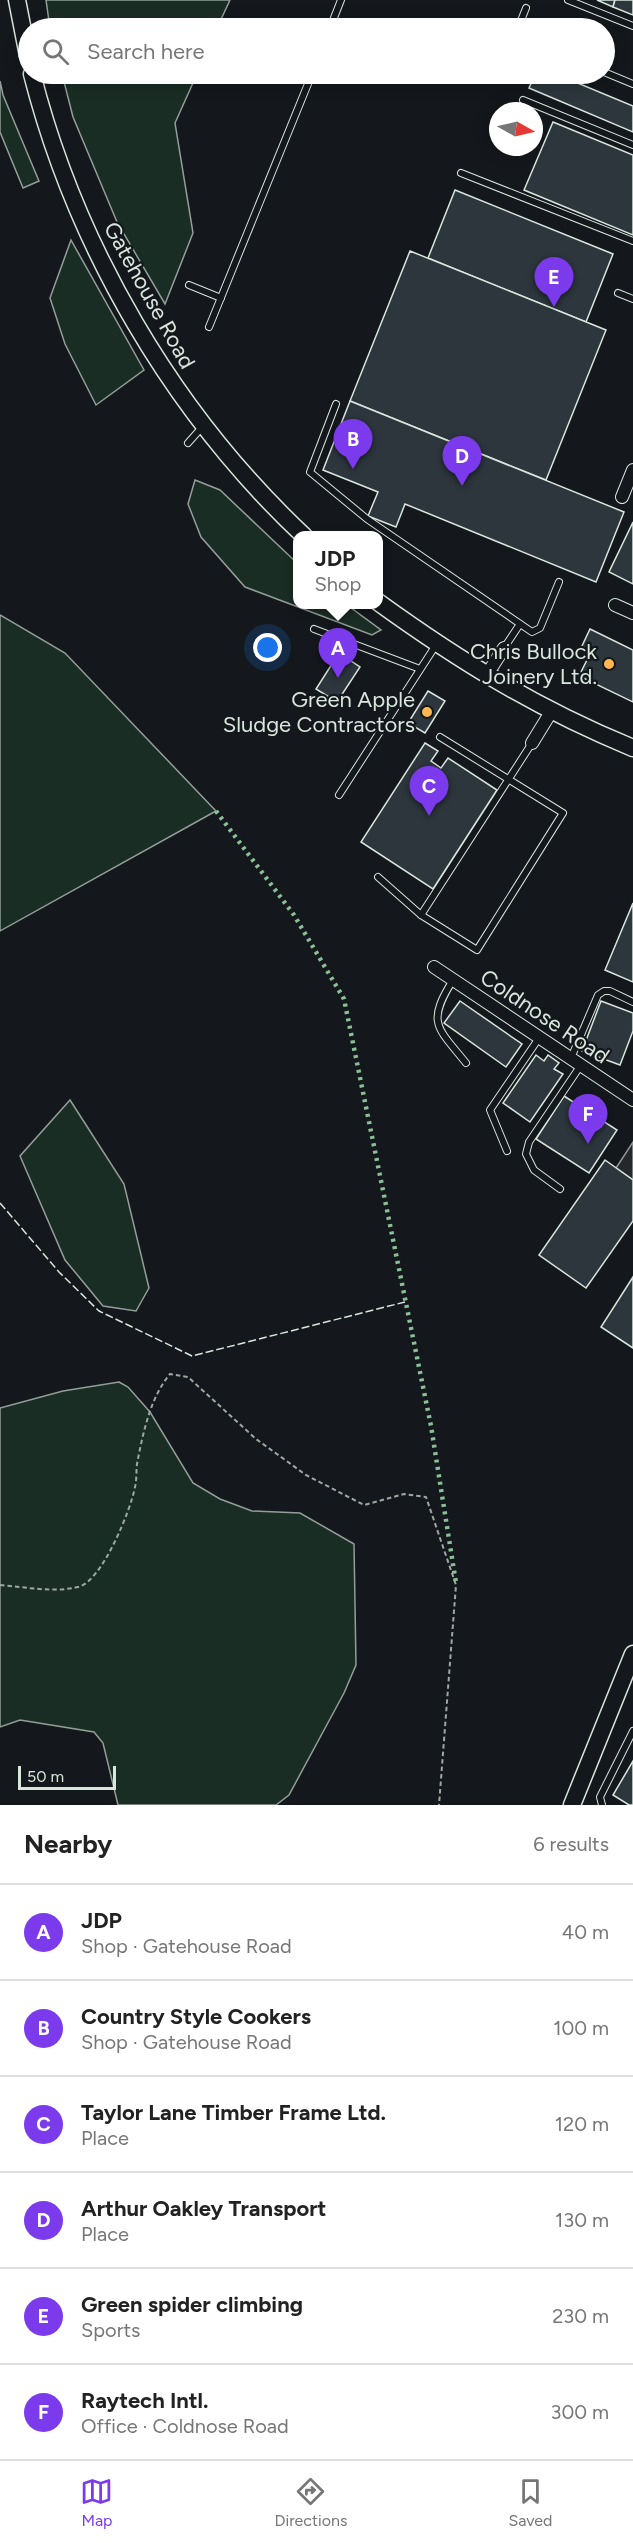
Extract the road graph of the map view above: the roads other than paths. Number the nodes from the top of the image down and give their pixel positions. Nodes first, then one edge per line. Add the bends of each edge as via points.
1 (17, 0) edge
2 (341, 0) edge
3 (568, 0) edge
4 (526, 8) dead end
5 (20, 18) edge
6 (334, 18) edge
7 (522, 18) edge
8 (613, 18) edge
9 (615, 19) edge
10 (633, 26) edge
11 (615, 77) edge
12 (35, 84) edge
13 (308, 84) edge
14 (633, 84) edge
15 (523, 100) dead end
16 (633, 145) edge
17 (461, 173) dead end
18 (633, 241) edge
19 (189, 285) dead end
20 (618, 293) dead end
21 (221, 298) junction
22 (633, 299) edge
23 (209, 327) dead end
24 (336, 404) dead end
25 (204, 425) junction
26 (188, 443) dead end
27 (633, 470) edge
28 (622, 497) dead end
29 (299, 531) edge
30 (560, 582) dead end
31 (615, 605) dead end
32 (383, 606) edge
33 (633, 612) edge
34 (520, 624) junction
35 (314, 629) dead end
36 (436, 644) junction
37 (504, 648) joint
38 (420, 669) junction
39 (486, 676) junction
40 (551, 712) junction
41 (440, 738) dead end
42 (532, 743) joint
43 (633, 748) edge
44 (508, 780) junction
45 (339, 795) dead end
46 (378, 877) dead end
47 (421, 915) junction
48 (434, 967) dead end
49 (453, 980) junction
50 (633, 1002) edge
51 (539, 1037) junction
52 (576, 1062) junction
53 (466, 1063) dead end
54 (633, 1100) edge
55 (507, 1151) dead end
56 (560, 1189) dead end
57 (633, 1654) edge
58 (633, 1731) edge
59 (572, 1805) edge
60 (602, 1805) edge

1 - 5 main road
2 - 6 lane
3 - 8 lane
4 - 7 lane
9 - 10 lane
11 - 14 lane
12 - 25 main road, Gatehouse Road via 61,165 89,234 150,349
13 - 21 lane
15 - 16 lane
17 - 18 lane
19 - 21 lane
20 - 22 lane
21 - 23 lane
24 - 34 lane via 310,472 367,519
25 - 26 lane
25 - 29 main road, Gatehouse Road
27 - 28 street
30 - 34 lane via 540,628 532,632
31 - 33 street
32 - 36 main road
34 - 37 lane
35 - 38 lane
36 - 38 lane
36 - 39 main road
37 - 39 street
38 - 45 lane
39 - 40 main road
40 - 42 street
40 - 43 main road
41 - 44 lane
42 - 44 lane
44 - 47 lane
44 - 47 lane via 563,813 477,950
46 - 47 lane
48 - 49 street, Coldnose Road
49 - 51 street, Coldnose Road
49 - 53 lane via 440,1000 436,1018
50 - 52 lane via 610,991 598,995
51 - 52 street, Coldnose Road
51 - 55 lane via 490,1110
52 - 54 street, Coldnose Road
52 - 56 lane via 529,1142 526,1154 534,1170
57 - 59 main road
58 - 60 lane via 600,1797

